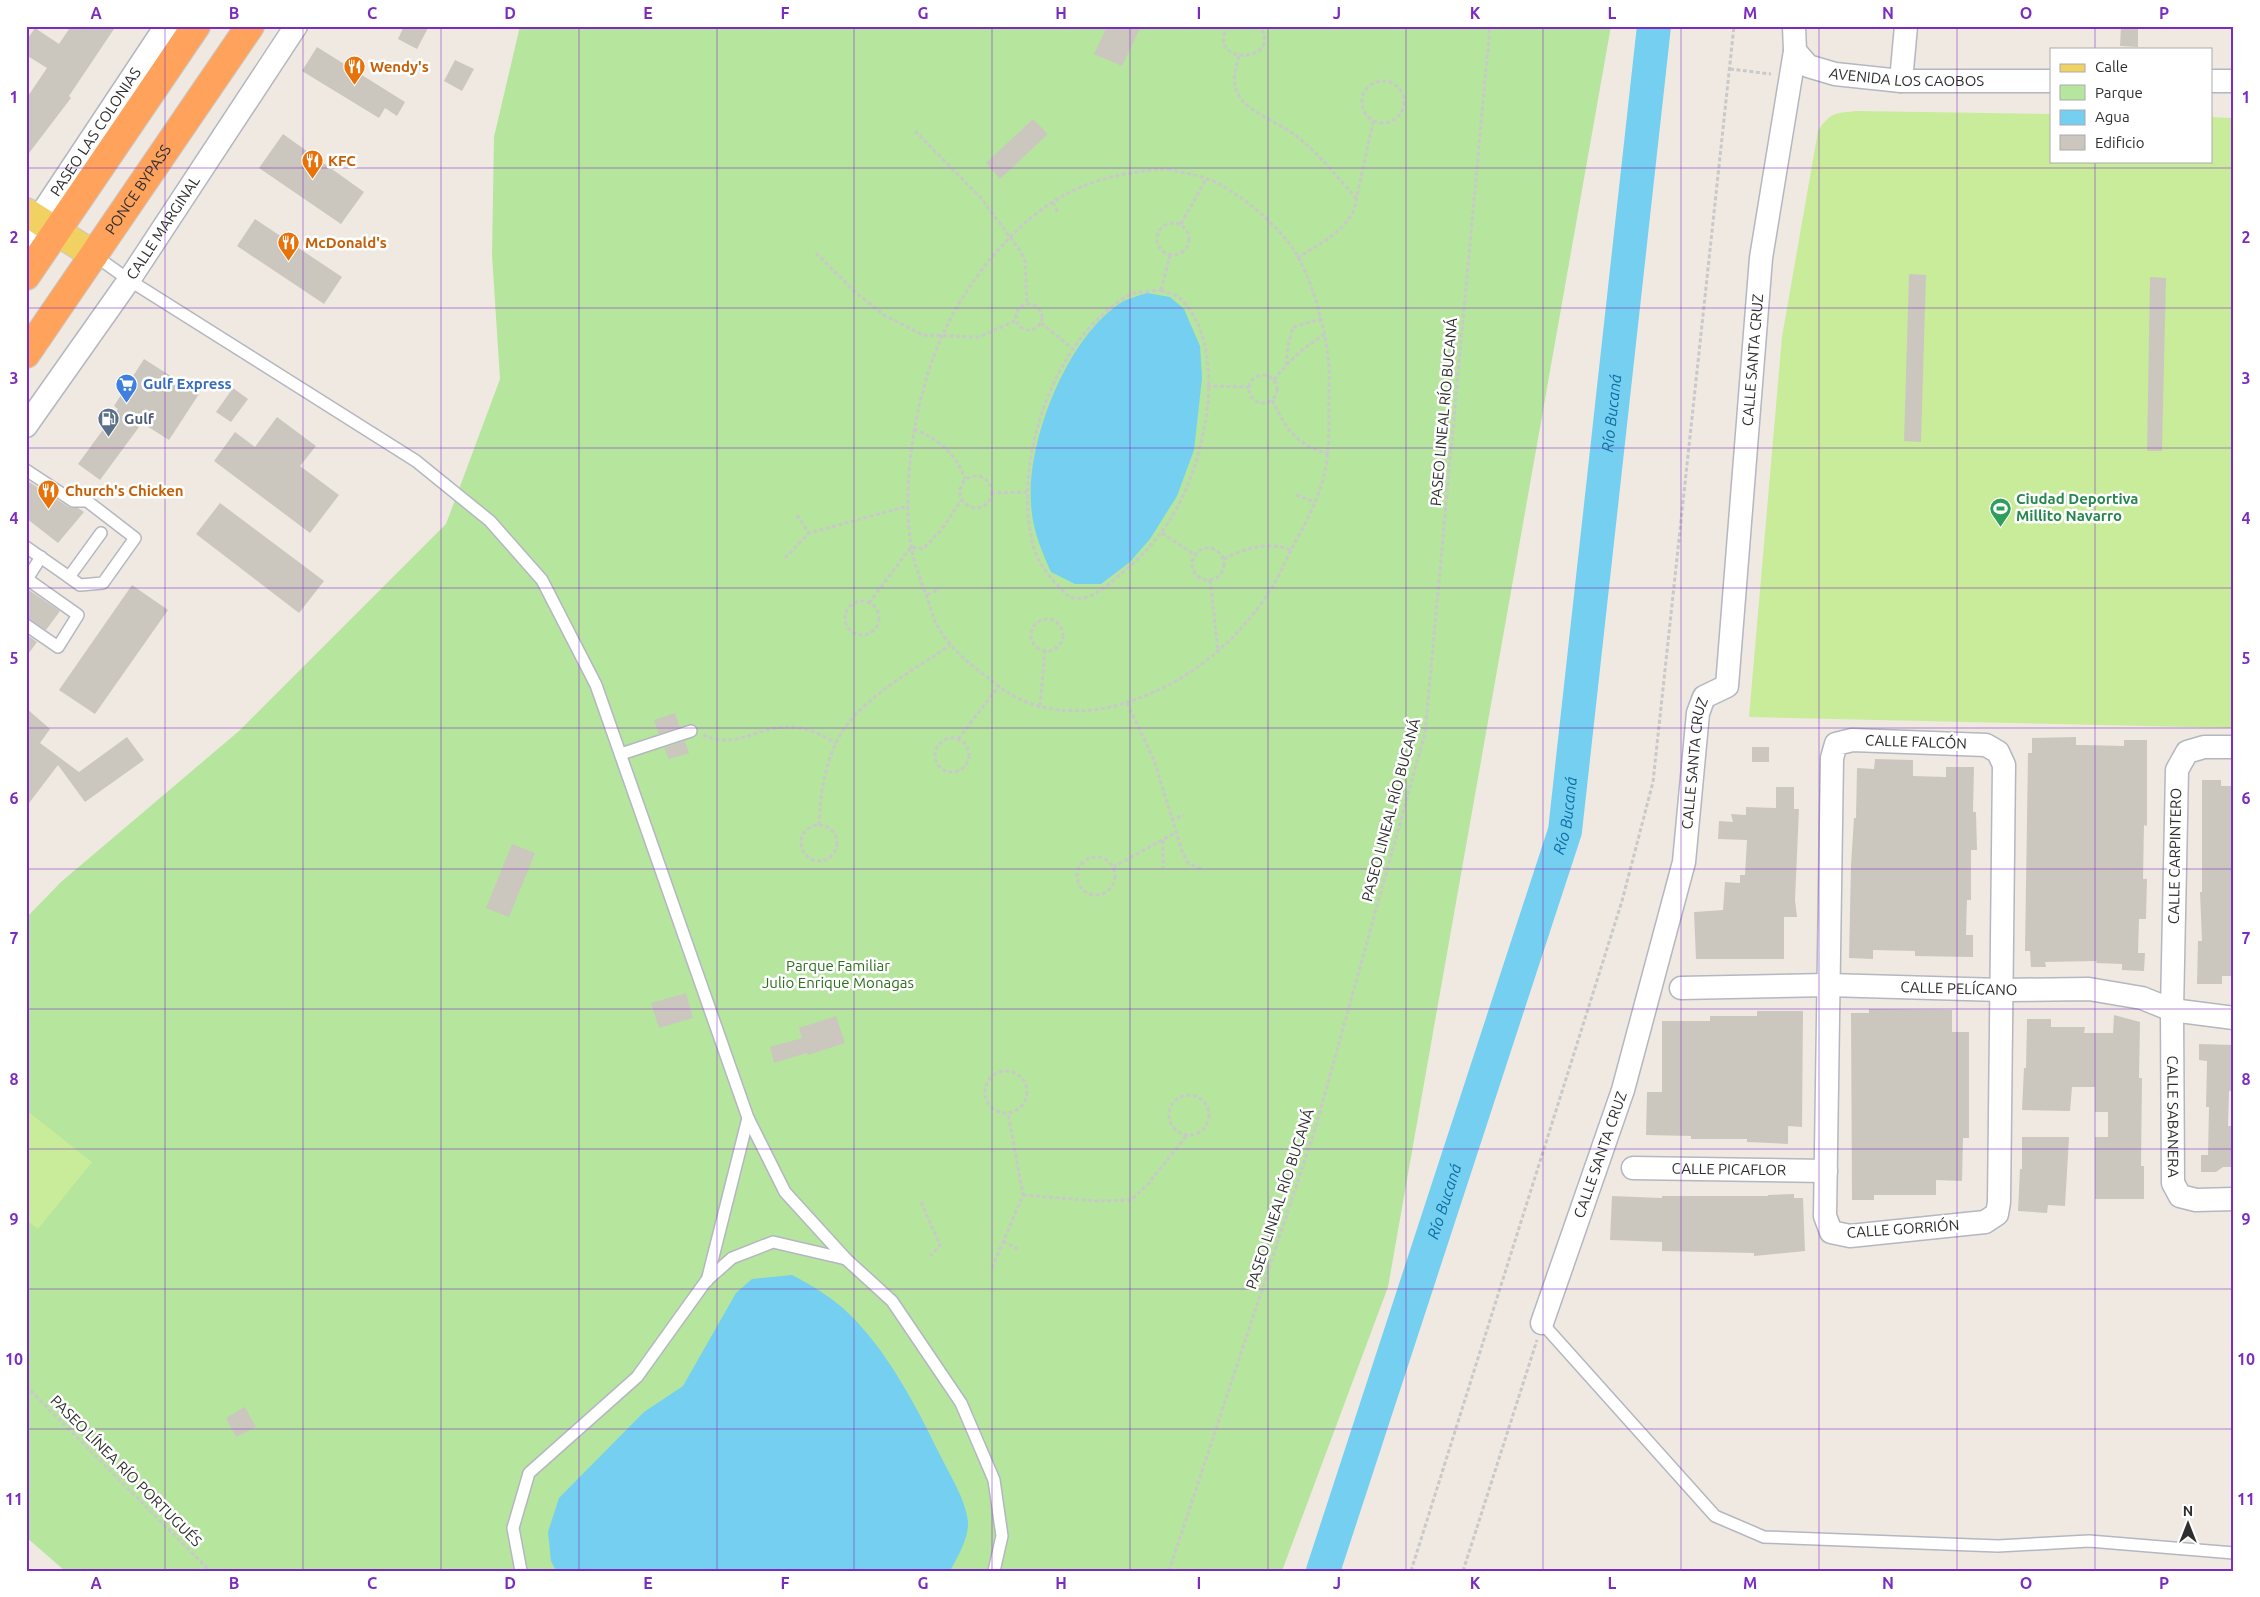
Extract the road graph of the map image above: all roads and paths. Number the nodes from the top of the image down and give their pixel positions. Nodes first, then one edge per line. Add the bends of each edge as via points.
1 (166, 26) edge
2 (196, 26) edge
3 (250, 26) edge
4 (296, 26) edge
5 (1228, 26) edge
6 (1260, 26) edge
7 (1490, 26) edge
8 (1734, 26) edge
9 (1794, 26) edge
10 (1906, 26) edge
11 (1795, 51) junction
12 (1239, 56) junction
13 (1730, 69) junction
14 (1791, 77) junction
15 (1901, 81) junction
16 (2050, 81) edge
17 (2212, 81) edge
18 (2234, 81) edge
19 (1373, 122) junction
20 (915, 131) dead end
21 (1206, 179) junction
22 (1356, 198) junction
23 (1053, 202) junction
24 (1058, 214) dead end
25 (1181, 224) junction
26 (36, 225) edge
27 (1010, 236) junction
28 (816, 253) dead end
29 (94, 255) junction
30 (1170, 255) junction
31 (1297, 258) junction
32 (26, 276) edge
33 (129, 280) junction
34 (1161, 290) junction
35 (1027, 304) junction
36 (1321, 319) junction
37 (1017, 320) junction
38 (1041, 323) junction
39 (1324, 335) junction
40 (942, 337) junction
41 (1073, 349) junction
42 (26, 354) edge
43 (1286, 365) junction
44 (1274, 380) junction
45 (1207, 386) junction
46 (1249, 387) junction
47 (1272, 400) junction
48 (26, 426) edge
49 (914, 429) junction
50 (1328, 454) junction
51 (26, 470) edge
52 (965, 480) junction
53 (1027, 492) junction
54 (992, 493) junction
55 (1296, 495) dead end
56 (962, 499) junction
57 (1315, 502) junction
58 (908, 506) junction
59 (797, 515) dead end
60 (101, 533) dead end
61 (809, 533) junction
62 (1162, 533) junction
63 (26, 547) edge
64 (911, 547) junction
65 (1291, 550) junction
66 (1195, 556) junction
67 (41, 557) junction
68 (785, 558) dead end
69 (1224, 559) junction
70 (70, 577) junction
71 (1210, 580) junction
72 (939, 589) dead end
73 (926, 595) junction
74 (869, 603) junction
75 (26, 625) edge
76 (950, 645) junction
77 (1218, 650) junction
78 (1045, 651) junction
79 (999, 686) junction
80 (1127, 703) junction
81 (1040, 706) junction
82 (691, 731) joint
83 (958, 739) junction
84 (836, 743) junction
85 (2234, 747) edge
86 (621, 754) junction
87 (1184, 815) dead end
88 (1172, 820) junction
89 (820, 825) junction
90 (1175, 833) junction
91 (1162, 840) junction
92 (1113, 867) junction
93 (1163, 868) dead end
94 (1202, 869) dead end
95 (1828, 985) junction
96 (1681, 988) dead end
97 (2001, 990) junction
98 (2172, 1010) junction
99 (2234, 1018) edge
100 (1008, 1113) junction
101 (748, 1118) junction
102 (1187, 1135) junction
103 (1633, 1168) dead end
104 (1826, 1172) junction
105 (1023, 1195) junction
106 (2234, 1199) edge
107 (921, 1202) dead end
108 (1003, 1241) junction
109 (1020, 1250) dead end
110 (930, 1256) dead end
111 (846, 1259) junction
112 (992, 1268) dead end
113 (706, 1281) junction
114 (1542, 1323) junction
115 (26, 1386) edge
116 (2234, 1553) edge
117 (210, 1571) edge
118 (521, 1571) edge
119 (994, 1571) edge
120 (1170, 1571) edge
121 (1411, 1571) edge
122 (1463, 1571) edge

1 - 26 street, PASEO LAS COLONIAS
2 - 26 highway
3 - 29 highway, PONCE BYPASS
4 - 33 street, CALLE MARGINAL
5 - 12 path via 1225,35 1227,47
6 - 12 path via 1264,35 1261,48 1250,56
7 - 120 path, PASEO LINEAL RÍO BUCANÁ via 1425,733 1316,1126
8 - 13 path
9 - 11 street
10 - 15 street
11 - 14 street, CALLE SANTA CRUZ
11 - 15 street, AVENIDA LOS CAOBOS via 1808,66 1835,74
12 - 22 path via 1235,76 1237,93 1251,109 1300,138
13 - 14 path
13 - 121 path via 1653,782 1622,900
14 - 114 street, CALLE SANTA CRUZ via 1761,258 1727,686 1704,697 1698,713 1684,862 1623,1090
15 - 16 street, AVENIDA LOS CAOBOS
17 - 18 street
19 - 19 path via 1386,124 1402,111 1404,98 1397,86 1384,81 1365,90 1363,111
19 - 22 path
20 - 27 path via 980,197
21 - 23 path via 1168,169 1124,172 1077,188
21 - 25 path
21 - 31 path via 1216,182 1250,205 1289,243
22 - 31 path via 1354,210 1343,227
23 - 24 path
23 - 27 path
25 - 30 path via 1188,233 1188,244 1181,253
25 - 30 path via 1166,224 1156,235 1160,250
26 - 29 main road
26 - 32 highway
27 - 35 path via 1025,261
27 - 40 path via 967,291
28 - 40 path via 884,315 923,336
29 - 33 lane
29 - 42 highway, PONCE BYPASS
30 - 34 path
31 - 36 path via 1306,274
33 - 48 street, CALLE MARGINAL
33 - 86 lane via 416,461 490,521 542,580 596,685
34 - 41 path via 1134,293 1109,308 1085,331
34 - 45 path via 1181,298 1200,329 1206,347
35 - 37 path via 1018,312
35 - 38 path via 1039,309
36 - 39 path
36 - 43 path via 1293,327
37 - 38 path via 1021,327 1029,330
37 - 40 path via 980,337
38 - 41 path
39 - 43 path via 1292,357
39 - 50 path via 1328,358
40 - 49 path via 922,394
41 - 53 path via 1052,386 1043,410
43 - 44 path
44 - 46 path via 1258,376
44 - 47 path via 1278,391
45 - 46 path
45 - 62 path via 1199,453 1181,500
46 - 47 path via 1257,402 1266,404
47 - 50 path via 1292,436 1311,449
49 - 52 path via 947,448
49 - 58 path
50 - 57 path
51 - 70 lane via 73,501 86,501 135,538 103,583 80,586
52 - 54 path via 980,476 989,483
52 - 56 path via 960,489
53 - 54 path
53 - 62 path via 1027,514 1034,549 1053,581 1069,597 1084,598 1102,589 1149,549
54 - 56 path via 988,502 979,507 969,506
55 - 57 path
56 - 64 path via 947,523 923,549
57 - 65 path
58 - 61 path
58 - 64 path
59 - 61 path
60 - 70 lane
61 - 68 path
62 - 66 path
63 - 67 lane
64 - 73 path
64 - 74 path
65 - 69 path via 1260,546
65 - 77 path via 1272,588 1242,629
66 - 69 path via 1202,550 1212,549
66 - 71 path via 1194,572
67 - 70 lane
67 - 75 lane via 27,579 78,615 58,647
69 - 71 path via 1221,573
71 - 77 path
72 - 73 path
73 - 76 path via 934,620
74 - 74 path via 853,603 846,611 847,627 855,634 872,632 878,622 877,611
76 - 79 path
76 - 84 path via 862,708
77 - 80 path via 1184,679
78 - 78 path via 1059,646 1063,637 1057,623 1047,619 1037,623 1031,632 1032,643
78 - 81 path
79 - 81 path via 1012,696
79 - 83 path
80 - 81 path via 1104,710
80 - 88 path via 1154,760
82 - 84 path via 724,742 786,727 812,730
82 - 86 lane
83 - 83 path via 948,738 936,749 938,764 946,770 963,768 969,758 967,746
84 - 89 path via 820,803
85 - 98 street, CALLE CARPINTERO via 2204,747 2187,752 2177,770
86 - 101 lane
87 - 88 path
88 - 90 path
89 - 89 path via 806,830 800,845 805,856 815,861 833,855 837,843 833,832
90 - 91 path
90 - 94 path via 1188,863
91 - 92 path
91 - 93 path
92 - 92 path via 1098,857 1085,860 1077,870 1077,883 1092,896 1104,894 1114,885
95 - 96 street, CALLE PELÍCANO
95 - 97 street, CALLE PELÍCANO
95 - 97 street, CALLE FALCÓN via 1832,758 1836,744 1852,740 1986,744 1998,752 2004,766
95 - 104 street, CALLE GORRIÓN
97 - 98 street, CALLE PELÍCANO via 2089,989 2142,998
97 - 104 street, CALLE GORRIÓN via 1997,1214 1985,1222 1850,1236 1831,1232 1825,1216
98 - 99 street, CALLE PELÍCANO
98 - 106 street, CALLE SABANERA via 2173,1183 2180,1196 2196,1200
100 - 100 path via 1025,1102 1027,1088 1021,1076 1001,1070 989,1078 984,1092 994,1110
100 - 105 path
101 - 111 lane via 785,1192
101 - 113 lane
102 - 102 path via 1194,1135 1205,1128 1210,1115 1206,1102 1188,1094 1175,1099 1168,1111 1171,1125 1180,1134
102 - 105 path via 1131,1200 1097,1202
103 - 104 street, CALLE PICAFLOR
105 - 108 path
107 - 110 path via 940,1245
108 - 109 path
108 - 112 path
111 - 113 lane via 773,1242 732,1258
111 - 119 lane via 892,1300 961,1403 994,1480 1002,1536
113 - 118 lane via 637,1377 528,1473 513,1528
114 - 116 lane via 1716,1516 1764,1536 1998,1546 2089,1541
114 - 122 path
115 - 117 path, PASEO LÍNEA RÍO PORTUGUÉS

